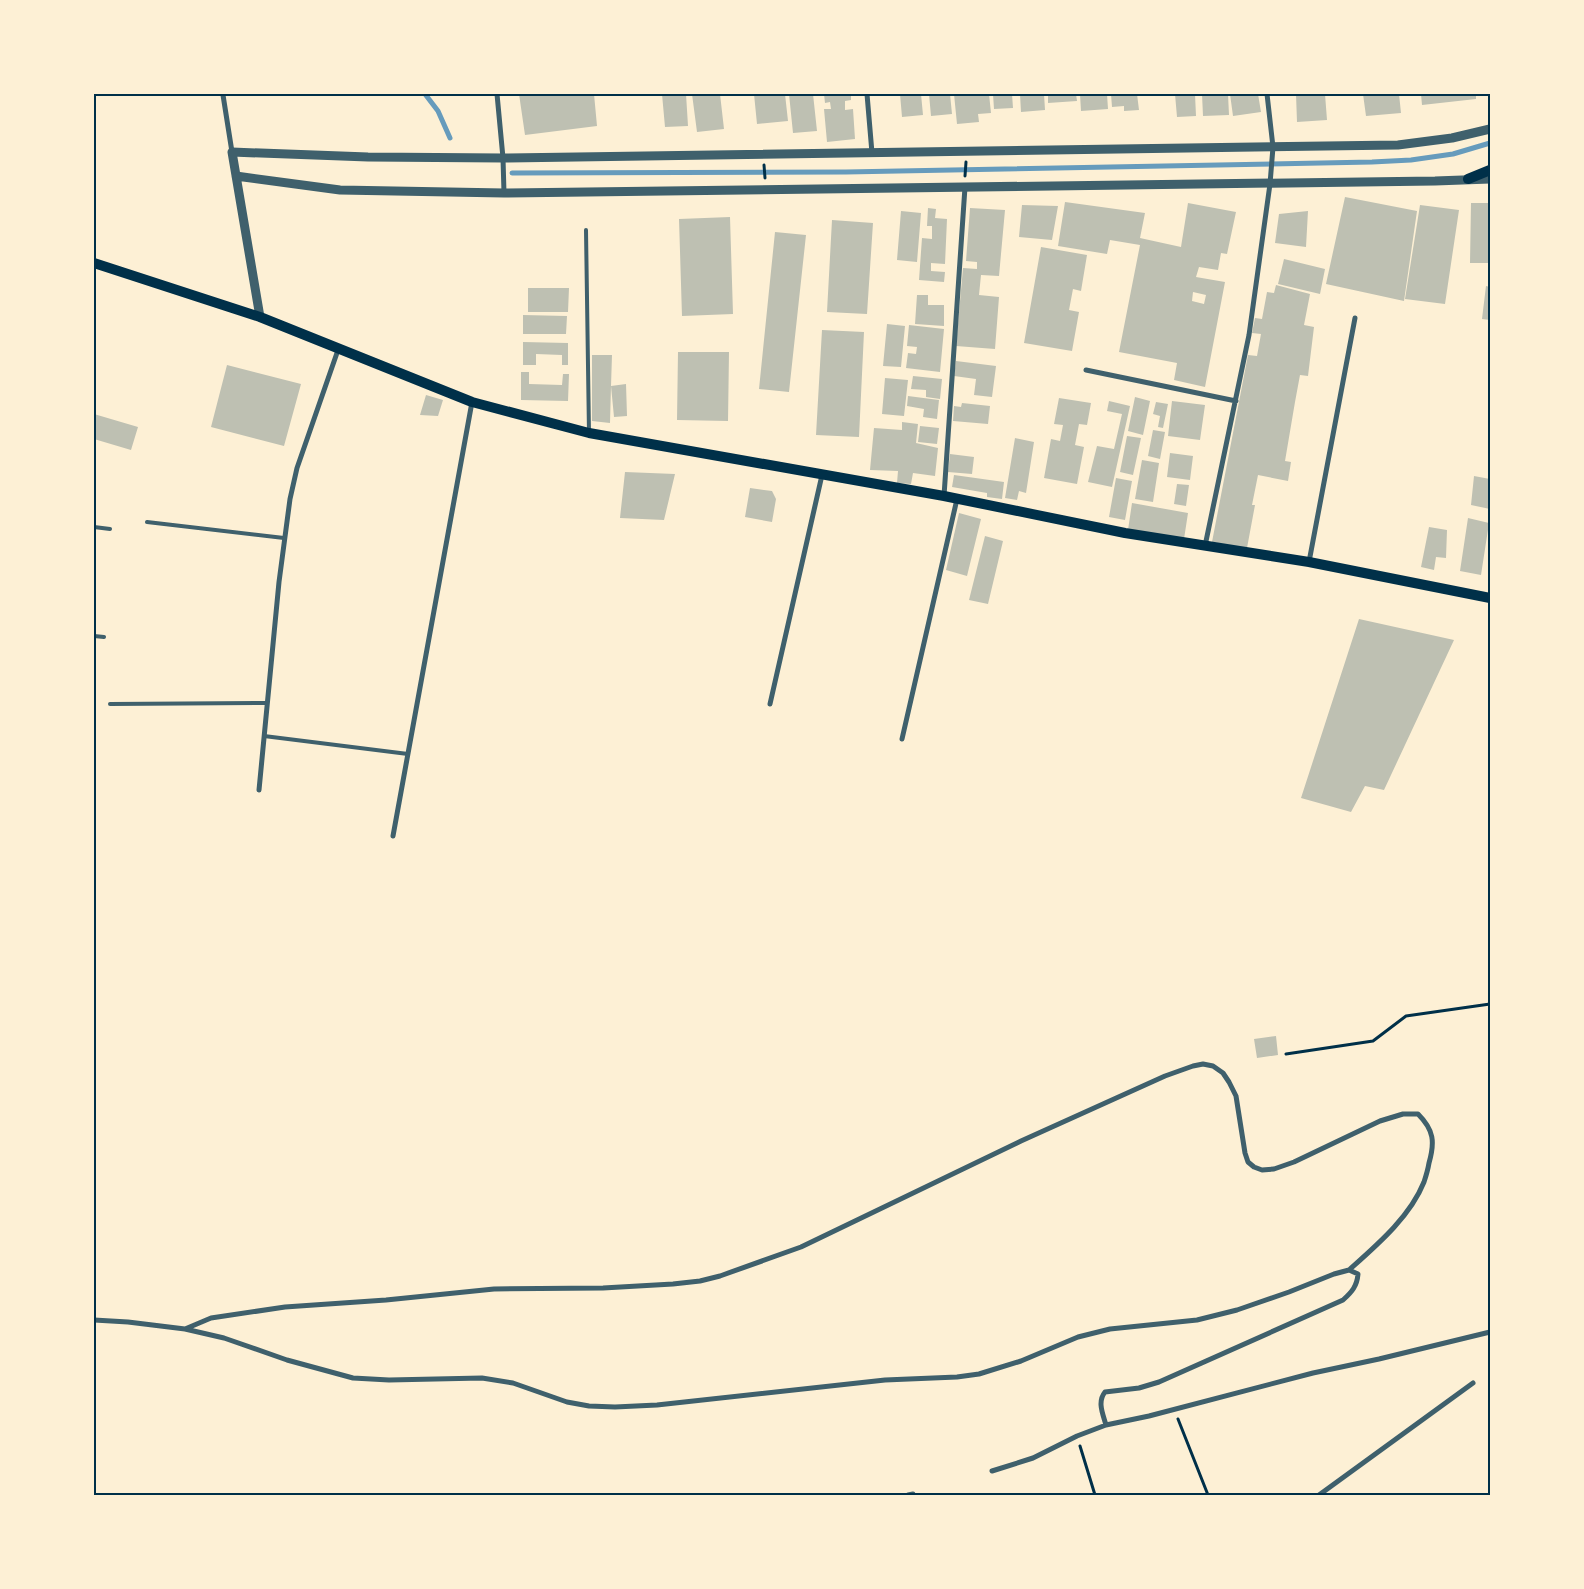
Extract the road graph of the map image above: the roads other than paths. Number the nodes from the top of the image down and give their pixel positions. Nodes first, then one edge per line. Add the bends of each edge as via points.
1 (497, 94) edge
2 (867, 94) edge
3 (1267, 94) edge
4 (223, 95) dead end
5 (1490, 129) edge
6 (1273, 147) junction
7 (232, 152) junction
8 (872, 152) junction
9 (503, 158) junction
10 (1490, 170) edge
11 (236, 176) junction
12 (1468, 178) junction
13 (1490, 178) edge
14 (1270, 179) junction
15 (965, 187) junction
16 (504, 194) junction
17 (586, 230) dead end
18 (94, 264) edge
19 (260, 318) junction
20 (1355, 318) dead end
21 (338, 350) junction
22 (1086, 370) dead end
23 (1236, 401) junction
24 (472, 402) junction
25 (589, 433) junction
26 (822, 475) junction
27 (944, 496) junction
28 (957, 499) junction
29 (147, 522) dead end
30 (94, 527) edge
31 (110, 530) dead end
32 (284, 538) junction
33 (1205, 546) junction
34 (1309, 562) junction
35 (1490, 598) edge
36 (94, 636) edge
37 (104, 637) dead end
38 (267, 703) junction
39 (110, 704) dead end
40 (770, 704) dead end
41 (263, 736) junction
42 (902, 739) dead end
43 (408, 754) junction
44 (259, 790) dead end
45 (393, 836) dead end
46 (1349, 1270) junction
47 (94, 1320) edge
48 (185, 1329) junction
49 (1490, 1332) edge
50 (1473, 1383) dead end
51 (1106, 1425) junction
52 (992, 1470) dead end
53 (1319, 1495) edge

1 - 9 street
2 - 8 street
3 - 6 street
4 - 7 street
5 - 6 street via 1398,146
6 - 8 street
6 - 14 street
7 - 9 street
7 - 11 street
8 - 9 street
9 - 16 street
10 - 12 main road
11 - 16 street via 340,190
11 - 19 street
12 - 13 street
12 - 14 street via 1435,181
14 - 15 street
14 - 23 street via 1249,335
15 - 16 street
15 - 27 street
17 - 25 lane
18 - 19 main road
19 - 21 main road
20 - 34 street
21 - 24 main road
21 - 32 street via 297,468
22 - 23 street
23 - 33 street
24 - 25 main road
24 - 43 street
25 - 26 main road
26 - 27 main road
26 - 40 street
27 - 28 main road
28 - 33 main road
28 - 42 street
29 - 32 lane
30 - 31 lane
32 - 38 street
33 - 34 main road
34 - 35 main road
36 - 37 lane
38 - 39 lane
38 - 41 street
41 - 43 lane
41 - 44 street
43 - 45 street
46 - 48 street via 1237,1310 1205,1318 1110,1329 979,1374 885,1380 615,1407 567,1402 513,1383 482,1378 365,1380
46 - 48 street via 1404,1216 1424,1182 1433,1149 1432,1133 1427,1123 1418,1114 1403,1114 1380,1121 1294,1162 1262,1170 1248,1162 1236,1096 1222,1073 1203,1064 1165,1076 1021,1141 801,1247 720,1276 672,1284 494,1289 285,1307 211,1318
46 - 51 street via 1358,1274 1357,1282 1343,1300 1159,1382 1105,1392 1100,1397
47 - 48 street
49 - 51 street
50 - 53 street
51 - 52 street via 1034,1458

